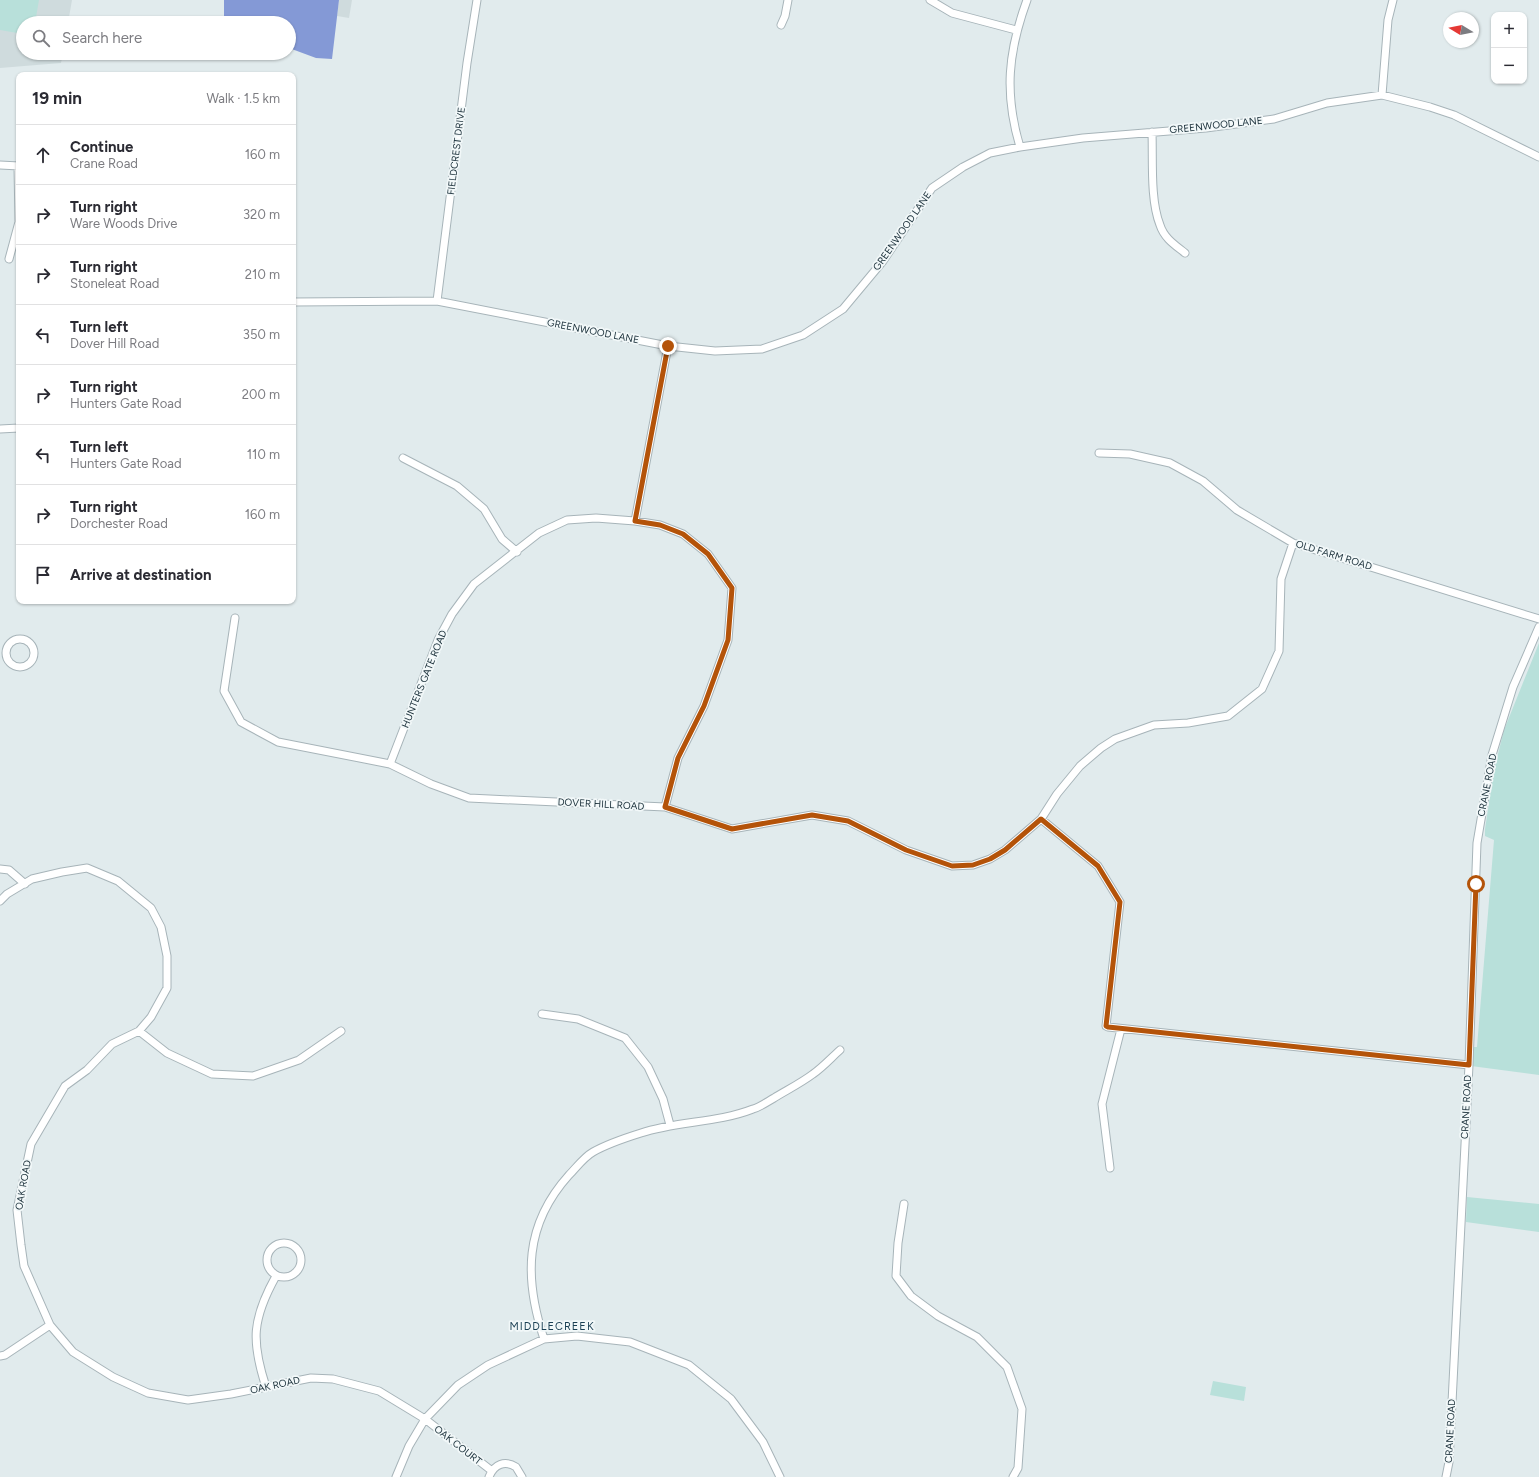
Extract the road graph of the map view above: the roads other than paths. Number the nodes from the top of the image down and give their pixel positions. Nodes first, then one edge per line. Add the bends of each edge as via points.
1 (477, 0) edge
2 (788, 0) edge
3 (930, 0) edge
4 (1027, 0) edge
5 (1393, 0) edge
6 (781, 25) dead end
7 (1016, 30) junction
8 (1382, 95) junction
9 (1152, 132) junction
10 (1020, 147) junction
11 (1538, 156) edge
12 (0, 165) edge
13 (16, 166) edge
14 (16, 233) edge
15 (1185, 253) dead end
16 (9, 259) dead end
17 (437, 301) junction
18 (296, 302) edge
19 (668, 346) junction
20 (16, 428) edge
21 (0, 429) edge
22 (1099, 453) dead end
23 (402, 458) dead end
24 (635, 521) junction
25 (1293, 543) junction
26 (517, 552) junction
27 (235, 618) dead end
28 (1539, 619) edge
29 (1539, 627) edge
30 (3, 655) edge
31 (390, 764) junction
32 (665, 807) junction
33 (1041, 819) junction
34 (0, 869) edge
35 (25, 884) junction
36 (0, 901) edge
37 (542, 1014) dead end
38 (1121, 1029) junction
39 (139, 1031) junction
40 (341, 1031) dead end
41 (840, 1050) dead end
42 (1469, 1065) junction
43 (670, 1125) junction
44 (1110, 1168) dead end
45 (904, 1204) dead end
46 (276, 1276) junction
47 (50, 1325) junction
48 (544, 1339) junction
49 (0, 1356) edge
50 (266, 1387) junction
51 (425, 1419) junction
52 (490, 1474) edge
53 (396, 1477) edge
54 (522, 1477) edge
55 (780, 1477) edge
56 (1013, 1477) edge
57 (1446, 1477) edge

1 - 17 street, FIELDCREST DRIVE
2 - 6 street
3 - 7 street via 952,13
4 - 7 street
5 - 8 street via 1388,20
7 - 10 street via 1010,81 1012,120
8 - 9 street, GREENWOOD LANE via 1327,103 1274,118 1206,128
8 - 11 street, GREENWOOD LANE via 1454,115
9 - 10 street, GREENWOOD LANE
9 - 15 street via 1155,202 1160,226 1170,242
10 - 19 street, GREENWOOD LANE via 990,153 932,188 883,261 843,309 803,335 762,349 716,351
12 - 13 street
14 - 16 street
17 - 18 street, GREENWOOD LANE
17 - 19 street, GREENWOOD LANE
19 - 24 street
20 - 21 street
22 - 25 street, OLD FARM ROAD via 1130,454 1170,463 1203,481 1237,510
23 - 26 street via 457,486 484,509 502,539
24 - 26 street, HUNTERS GATE ROAD via 596,518 567,520 539,533
24 - 32 street, HUNTERS GATE ROAD via 660,525 683,534 708,554 732,588 728,640 704,706 678,758
25 - 28 street, OLD FARM ROAD
25 - 33 street, DOVER HILL ROAD via 1281,579 1279,651 1262,689 1228,716 1188,723 1154,725 1135,730 1110,742 1080,766
26 - 31 street, HUNTERS GATE ROAD via 474,584 452,614 438,640
27 - 31 street, DOVER HILL ROAD via 224,691 241,722 278,742
29 - 42 street, CRANE ROAD via 1513,687 1492,755 1484,793 1477,843
30 - 30 street via 14,666 25,667 33,660 34,648 26,640 16,640 6,648
31 - 32 street, DOVER HILL ROAD via 431,784 469,798
32 - 33 street, DOVER HILL ROAD via 732,829 812,815 848,821 906,850 952,866 973,865 990,859 1005,850
33 - 38 street via 1098,866 1120,902 1106,1026
34 - 35 street via 9,870
35 - 36 street, OAK ROAD
35 - 39 street, OAK ROAD via 62,872 87,868 118,882 151,908 161,926 167,956 167,988 151,1017
37 - 43 street via 578,1019 625,1038 648,1067 663,1099
38 - 42 street
38 - 44 street via 1102,1104
39 - 40 street via 167,1053 212,1074 253,1076 299,1060
39 - 47 street, OAK ROAD via 112,1044 87,1070 65,1086 31,1144 17,1210 20,1245 24,1266
41 - 43 street via 813,1074 754,1109 725,1119
42 - 57 street, CRANE ROAD via 1449,1462
43 - 48 street via 592,1152 558,1188 546,1207 530,1260 537,1317
45 - 56 street via 896,1276 911,1296 938,1316 977,1338 1007,1367 1022,1409 1018,1468
46 - 46 street via 293,1275 300,1266 300,1254 292,1245 275,1245 268,1254 267,1265
46 - 50 street via 267,1292 256,1328 257,1362
47 - 49 street
47 - 50 street, OAK ROAD via 73,1352 114,1377 148,1393 188,1400
48 - 51 street via 473,1374 443,1399
48 - 55 street via 577,1336 618,1340 642,1346 689,1365 732,1399 763,1442
50 - 51 street, OAK ROAD via 311,1378 339,1380 379,1391
51 - 52 street, OAK COURT
51 - 53 street via 409,1446
52 - 54 street, OAK COURT via 500,1464 511,1464 520,1471

